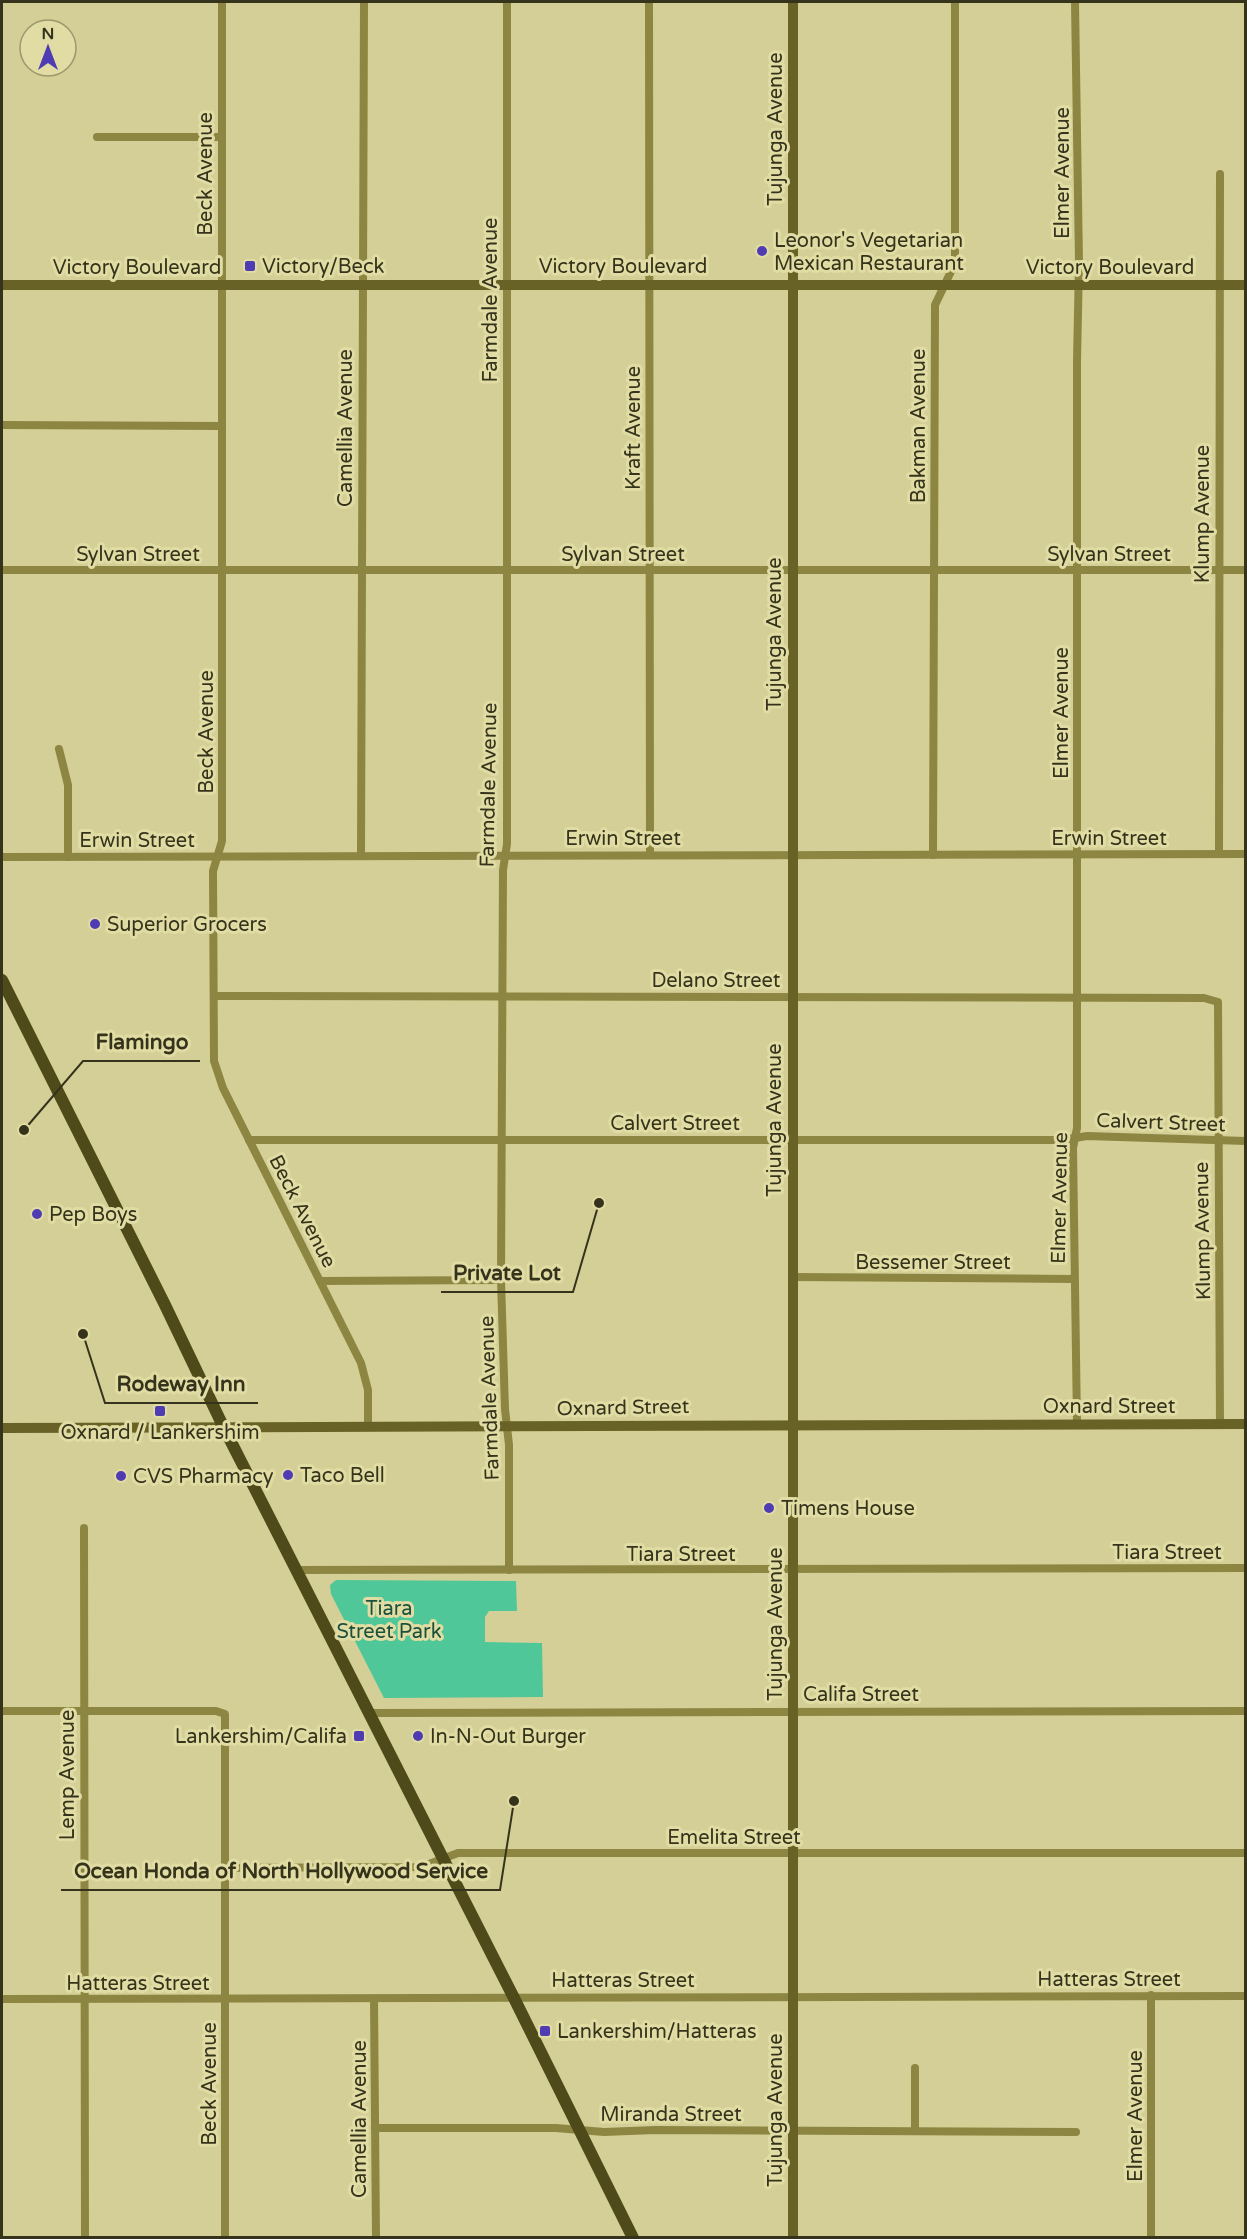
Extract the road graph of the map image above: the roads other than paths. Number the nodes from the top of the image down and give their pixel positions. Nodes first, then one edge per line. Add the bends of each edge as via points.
1 (222, 2) edge
2 (364, 2) edge
3 (507, 2) edge
4 (649, 2) edge
5 (792, 2) edge
6 (954, 2) edge
7 (1075, 2) edge
8 (97, 137) dead end
9 (221, 137) junction
10 (1220, 174) dead end
11 (506, 284) junction
12 (648, 284) junction
13 (792, 284) junction
14 (2, 285) edge
15 (222, 285) junction
16 (362, 285) junction
17 (945, 285) junction
18 (1078, 285) junction
19 (1218, 285) junction
20 (1245, 285) edge
21 (2, 425) edge
22 (222, 426) junction
23 (2, 570) edge
24 (506, 570) junction
25 (649, 570) junction
26 (792, 570) junction
27 (934, 570) junction
28 (1077, 570) junction
29 (1219, 570) junction
30 (1245, 570) edge
31 (223, 571) junction
32 (362, 572) junction
33 (59, 749) dead end
34 (650, 854) junction
35 (792, 854) junction
36 (1078, 854) junction
37 (1219, 854) junction
38 (1245, 854) edge
39 (218, 855) junction
40 (361, 855) junction
41 (933, 855) junction
42 (68, 856) junction
43 (505, 856) junction
44 (2, 857) edge
45 (2, 980) edge
46 (214, 996) junction
47 (503, 997) junction
48 (792, 997) junction
49 (1077, 998) junction
50 (1218, 1002) joint
51 (1075, 1138) junction
52 (501, 1139) junction
53 (792, 1139) junction
54 (249, 1140) junction
55 (1217, 1140) junction
56 (1245, 1141) edge
57 (792, 1277) junction
58 (1074, 1279) junction
59 (501, 1280) junction
60 (320, 1281) junction
61 (791, 1424) junction
62 (1077, 1424) junction
63 (1220, 1424) junction
64 (1245, 1424) edge
65 (223, 1426) junction
66 (506, 1426) junction
67 (368, 1427) junction
68 (2, 1428) edge
69 (84, 1528) dead end
70 (1245, 1568) edge
71 (792, 1569) junction
72 (297, 1570) junction
73 (509, 1570) junction
74 (2, 1711) edge
75 (83, 1711) junction
76 (793, 1711) junction
77 (1245, 1711) edge
78 (369, 1713) junction
79 (792, 1853) junction
80 (1245, 1853) edge
81 (442, 1859) junction
82 (225, 1868) junction
83 (792, 1995) junction
84 (1151, 1995) junction
85 (1245, 1996) edge
86 (514, 1998) junction
87 (2, 1999) edge
88 (84, 1999) junction
89 (225, 1999) junction
90 (374, 2000) junction
91 (915, 2068) dead end
92 (375, 2128) junction
93 (578, 2130) junction
94 (793, 2130) junction
95 (915, 2131) junction
96 (1076, 2132) dead end
97 (84, 2238) edge
98 (225, 2238) edge
99 (376, 2238) edge
100 (633, 2238) edge
101 (793, 2238) edge
102 (1151, 2238) edge

1 - 9 street, Beck Avenue
2 - 16 street, Camellia Avenue
3 - 11 street, Farmdale Avenue
4 - 12 street, Kraft Avenue
5 - 13 main road, Tujunga Avenue
6 - 17 street, Bakman Avenue via 955,263
7 - 18 street, Elmer Avenue
8 - 9 street
9 - 15 street, Beck Avenue
10 - 19 street, Klump Avenue
11 - 12 main road, Victory Boulevard
11 - 16 main road, Victory Boulevard
11 - 24 street, Farmdale Avenue
12 - 13 main road, Victory Boulevard
12 - 25 street, Kraft Avenue
13 - 17 main road, Victory Boulevard
13 - 26 main road, Tujunga Avenue
14 - 15 main road, Victory Boulevard
15 - 16 main road, Victory Boulevard
15 - 22 street, Beck Avenue
16 - 32 street, Camellia Avenue
17 - 18 main road, Victory Boulevard
17 - 27 street, Bakman Avenue via 935,305
18 - 19 main road, Victory Boulevard
18 - 28 street, Elmer Avenue
19 - 20 main road, Victory Boulevard
19 - 29 street, Klump Avenue
21 - 22 street
22 - 31 street, Beck Avenue
23 - 31 street, Sylvan Street
24 - 25 street, Sylvan Street
24 - 32 street, Sylvan Street
24 - 43 street, Farmdale Avenue
25 - 26 street, Sylvan Street
25 - 34 street, Kraft Avenue
26 - 27 street, Sylvan Street
26 - 35 main road, Tujunga Avenue
27 - 28 street, Sylvan Street
27 - 41 street, Bakman Avenue
28 - 29 street, Sylvan Street
28 - 36 street, Elmer Avenue
29 - 30 street, Sylvan Street
29 - 37 street, Klump Avenue
31 - 32 street, Sylvan Street
31 - 39 street, Beck Avenue via 222,842
32 - 40 street, Camellia Avenue
33 - 42 street via 68,785
34 - 35 street, Erwin Street
34 - 43 street, Erwin Street
35 - 41 street, Erwin Street
35 - 48 main road, Tujunga Avenue
36 - 37 street, Erwin Street
36 - 41 street, Erwin Street
36 - 49 street, Elmer Avenue
37 - 38 street, Erwin Street
39 - 40 street, Erwin Street
39 - 42 street, Erwin Street
39 - 46 street, Beck Avenue via 213,872
40 - 43 street, Erwin Street
42 - 44 street, Erwin Street
43 - 47 street, Farmdale Avenue
45 - 65 main road
46 - 47 street, Delano Street
46 - 54 street, Beck Avenue via 214,1061
47 - 48 street, Delano Street
47 - 52 street, Farmdale Avenue
48 - 49 street, Delano Street
48 - 53 main road, Tujunga Avenue
49 - 50 street, Delano Street via 1204,998
49 - 51 street, Elmer Avenue
50 - 55 street, Klump Avenue
51 - 53 street, Calvert Street
51 - 55 street, Calvert Street
51 - 58 street, Elmer Avenue
52 - 53 street, Calvert Street
52 - 54 street, Calvert Street
52 - 59 street, Farmdale Avenue
53 - 57 main road, Tujunga Avenue
54 - 60 street, Beck Avenue
55 - 56 street, Calvert Street
55 - 63 street, Klump Avenue
57 - 58 street, Bessemer Street
57 - 61 main road, Tujunga Avenue
58 - 62 street, Elmer Avenue
59 - 60 street
59 - 66 street, Farmdale Avenue
60 - 67 street, Beck Avenue via 361,1363 368,1390
61 - 62 main road, Oxnard Street
61 - 66 main road, Oxnard Street
61 - 71 main road, Tujunga Avenue
62 - 63 main road, Oxnard Street
63 - 64 main road, Oxnard Street
65 - 67 main road, Oxnard Street
65 - 68 main road, Oxnard Street
65 - 72 main road
66 - 67 main road, Oxnard Street
66 - 73 street, Farmdale Avenue
69 - 75 street, Lemp Avenue
70 - 71 street, Tiara Street
71 - 73 street, Tiara Street
71 - 76 main road, Tujunga Avenue
72 - 73 street, Tiara Street
72 - 78 main road
74 - 75 street
75 - 82 street, Beck Avenue via 225,1714
75 - 88 street, Lemp Avenue
76 - 77 street, Califa Street
76 - 78 street, Califa Street
76 - 79 main road, Tujunga Avenue
78 - 81 main road
79 - 80 street, Emelita Street
79 - 81 street, Emelita Street via 458,1853
79 - 83 main road, Tujunga Avenue
81 - 82 street, Emelita Street via 417,1867
81 - 86 main road
82 - 89 street, Beck Avenue
83 - 84 street, Hatteras Street
83 - 86 street, Hatteras Street
83 - 94 main road, Tujunga Avenue
84 - 85 street, Hatteras Street
84 - 102 street, Elmer Avenue
86 - 90 street, Hatteras Street
86 - 93 main road
87 - 88 street, Hatteras Street
88 - 89 street, Hatteras Street
88 - 97 street, Lemp Avenue
89 - 90 street, Hatteras Street
89 - 98 street, Beck Avenue
90 - 92 street, Camellia Avenue
91 - 95 street
92 - 93 street, Miranda Street
92 - 99 street, Camellia Avenue
93 - 94 street, Miranda Street
93 - 100 main road
94 - 95 street, Miranda Street
94 - 101 main road, Tujunga Avenue
95 - 96 street, Miranda Street

